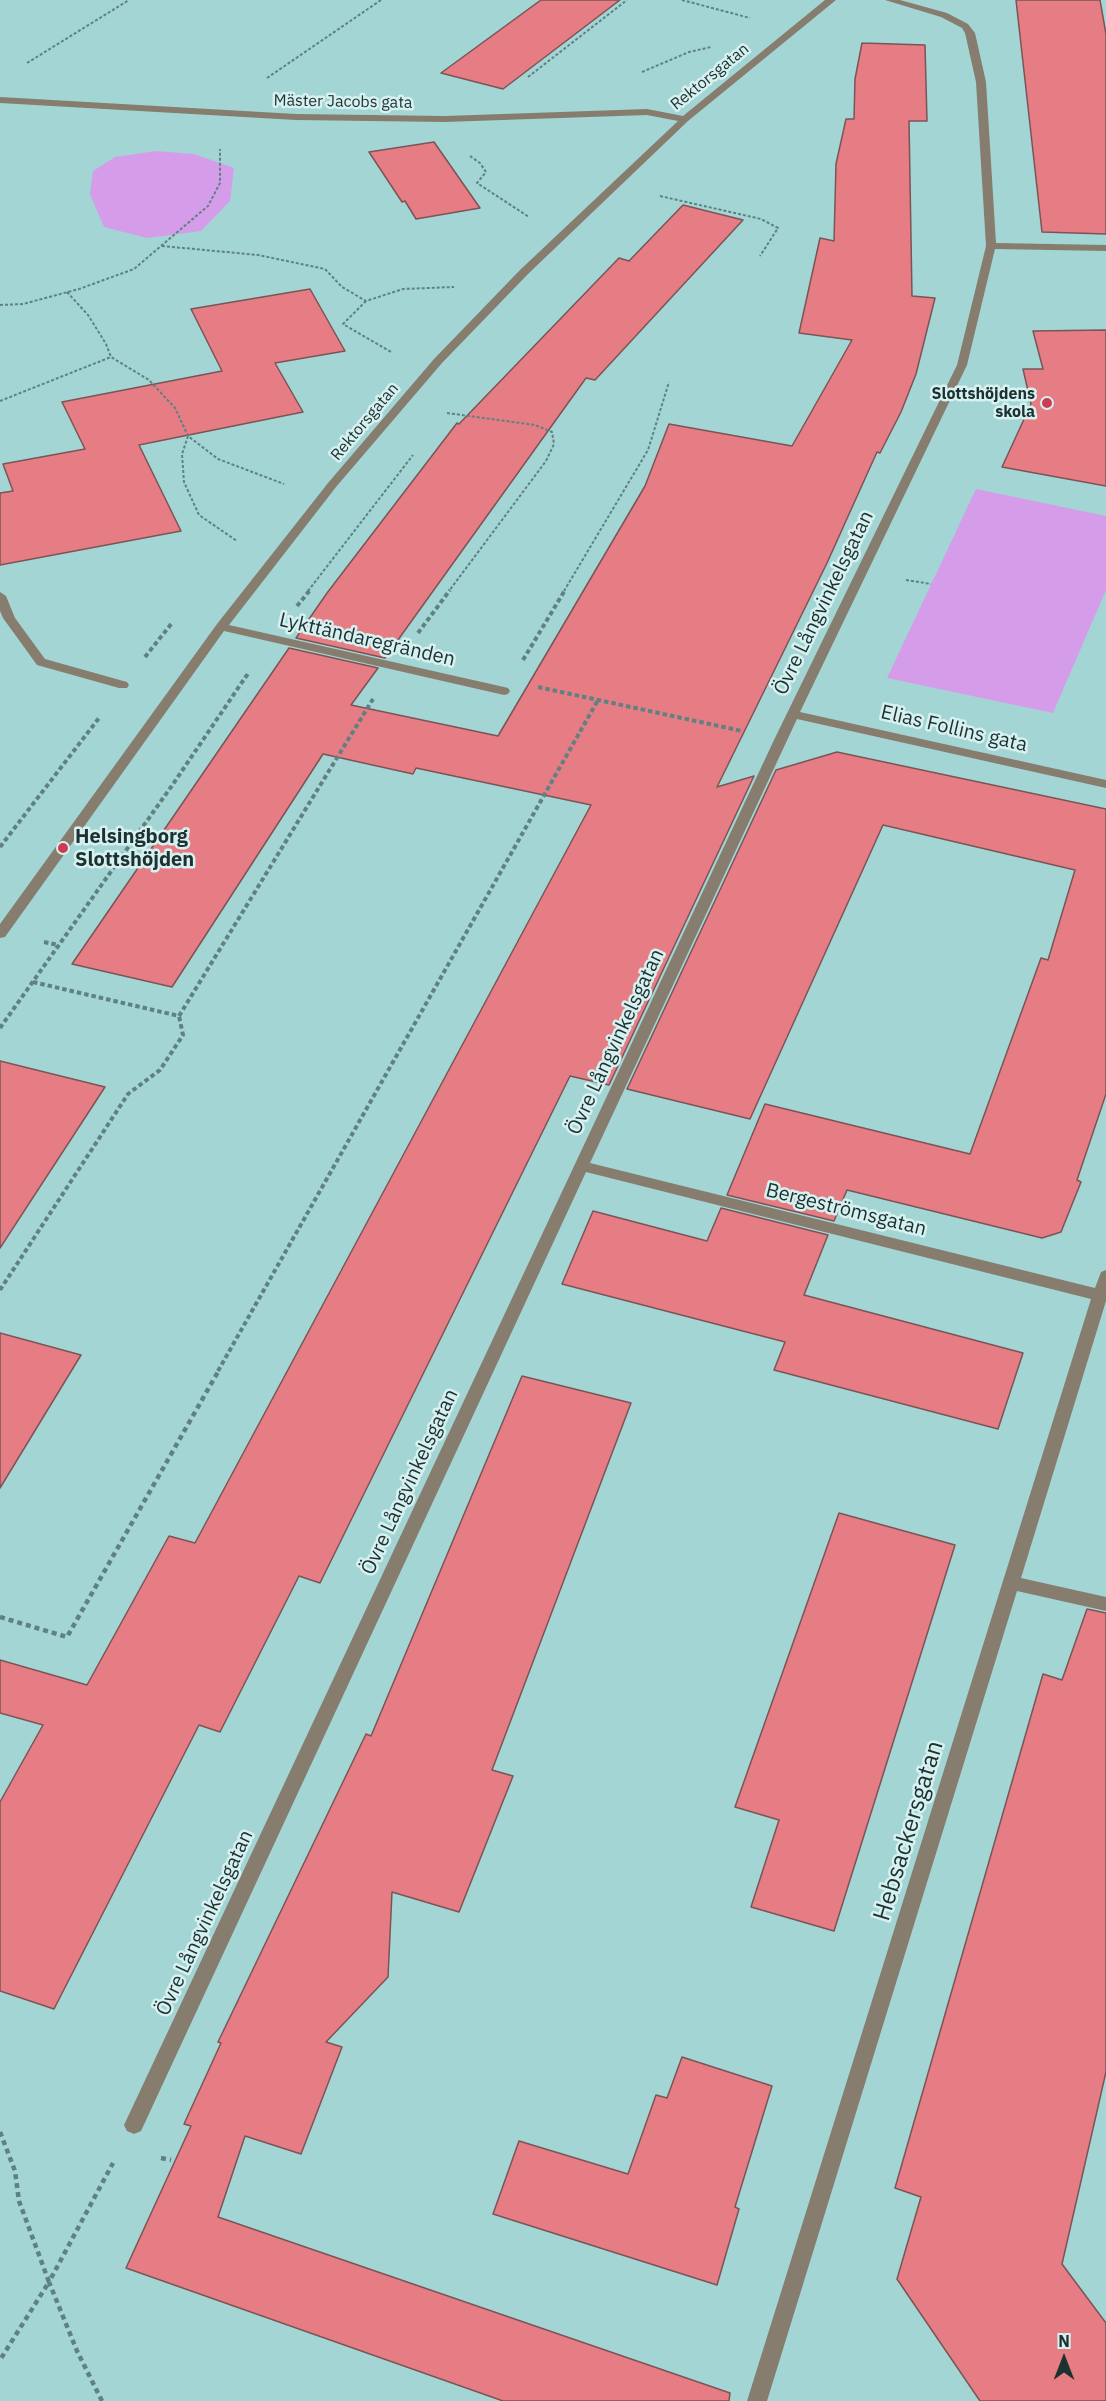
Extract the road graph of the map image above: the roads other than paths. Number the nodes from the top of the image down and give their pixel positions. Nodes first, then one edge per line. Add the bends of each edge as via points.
1 (831, 0) edge
2 (890, 0) edge
3 (0, 100) edge
4 (685, 119) junction
5 (991, 246) junction
6 (1106, 248) edge
7 (0, 596) edge
8 (221, 627) junction
9 (123, 685) dead end
10 (504, 691) road end
11 (793, 714) junction
12 (1106, 784) edge
13 (0, 934) edge
14 (581, 1166) junction
15 (1106, 1276) edge
16 (1100, 1295) junction
17 (1011, 1583) junction
18 (1106, 1604) edge
19 (134, 2125) road end
20 (757, 2401) edge

1 - 4 street, Rektorsgatan
2 - 5 street, Övre Långvinkelsgatan via 957,20 970,33 981,82
3 - 4 street, Mäster Jacobs gata via 246,114 445,119 647,112
4 - 8 street, Rektorsgatan via 524,272 438,362 332,485
5 - 6 street
5 - 11 street, Övre Långvinkelsgatan via 954,386
7 - 9 street via 9,618 41,662
8 - 10 street, Lykttändaregränden
8 - 13 street, Rektorsgatan
11 - 12 street, Elias Follins gata
11 - 14 street, Övre Långvinkelsgatan
14 - 16 street, Bergeströmsgatan
14 - 19 street, Övre Långvinkelsgatan
15 - 16 street, Hebsackersgatan
16 - 17 street, Hebsackersgatan
17 - 18 street
17 - 20 street, Hebsackersgatan

